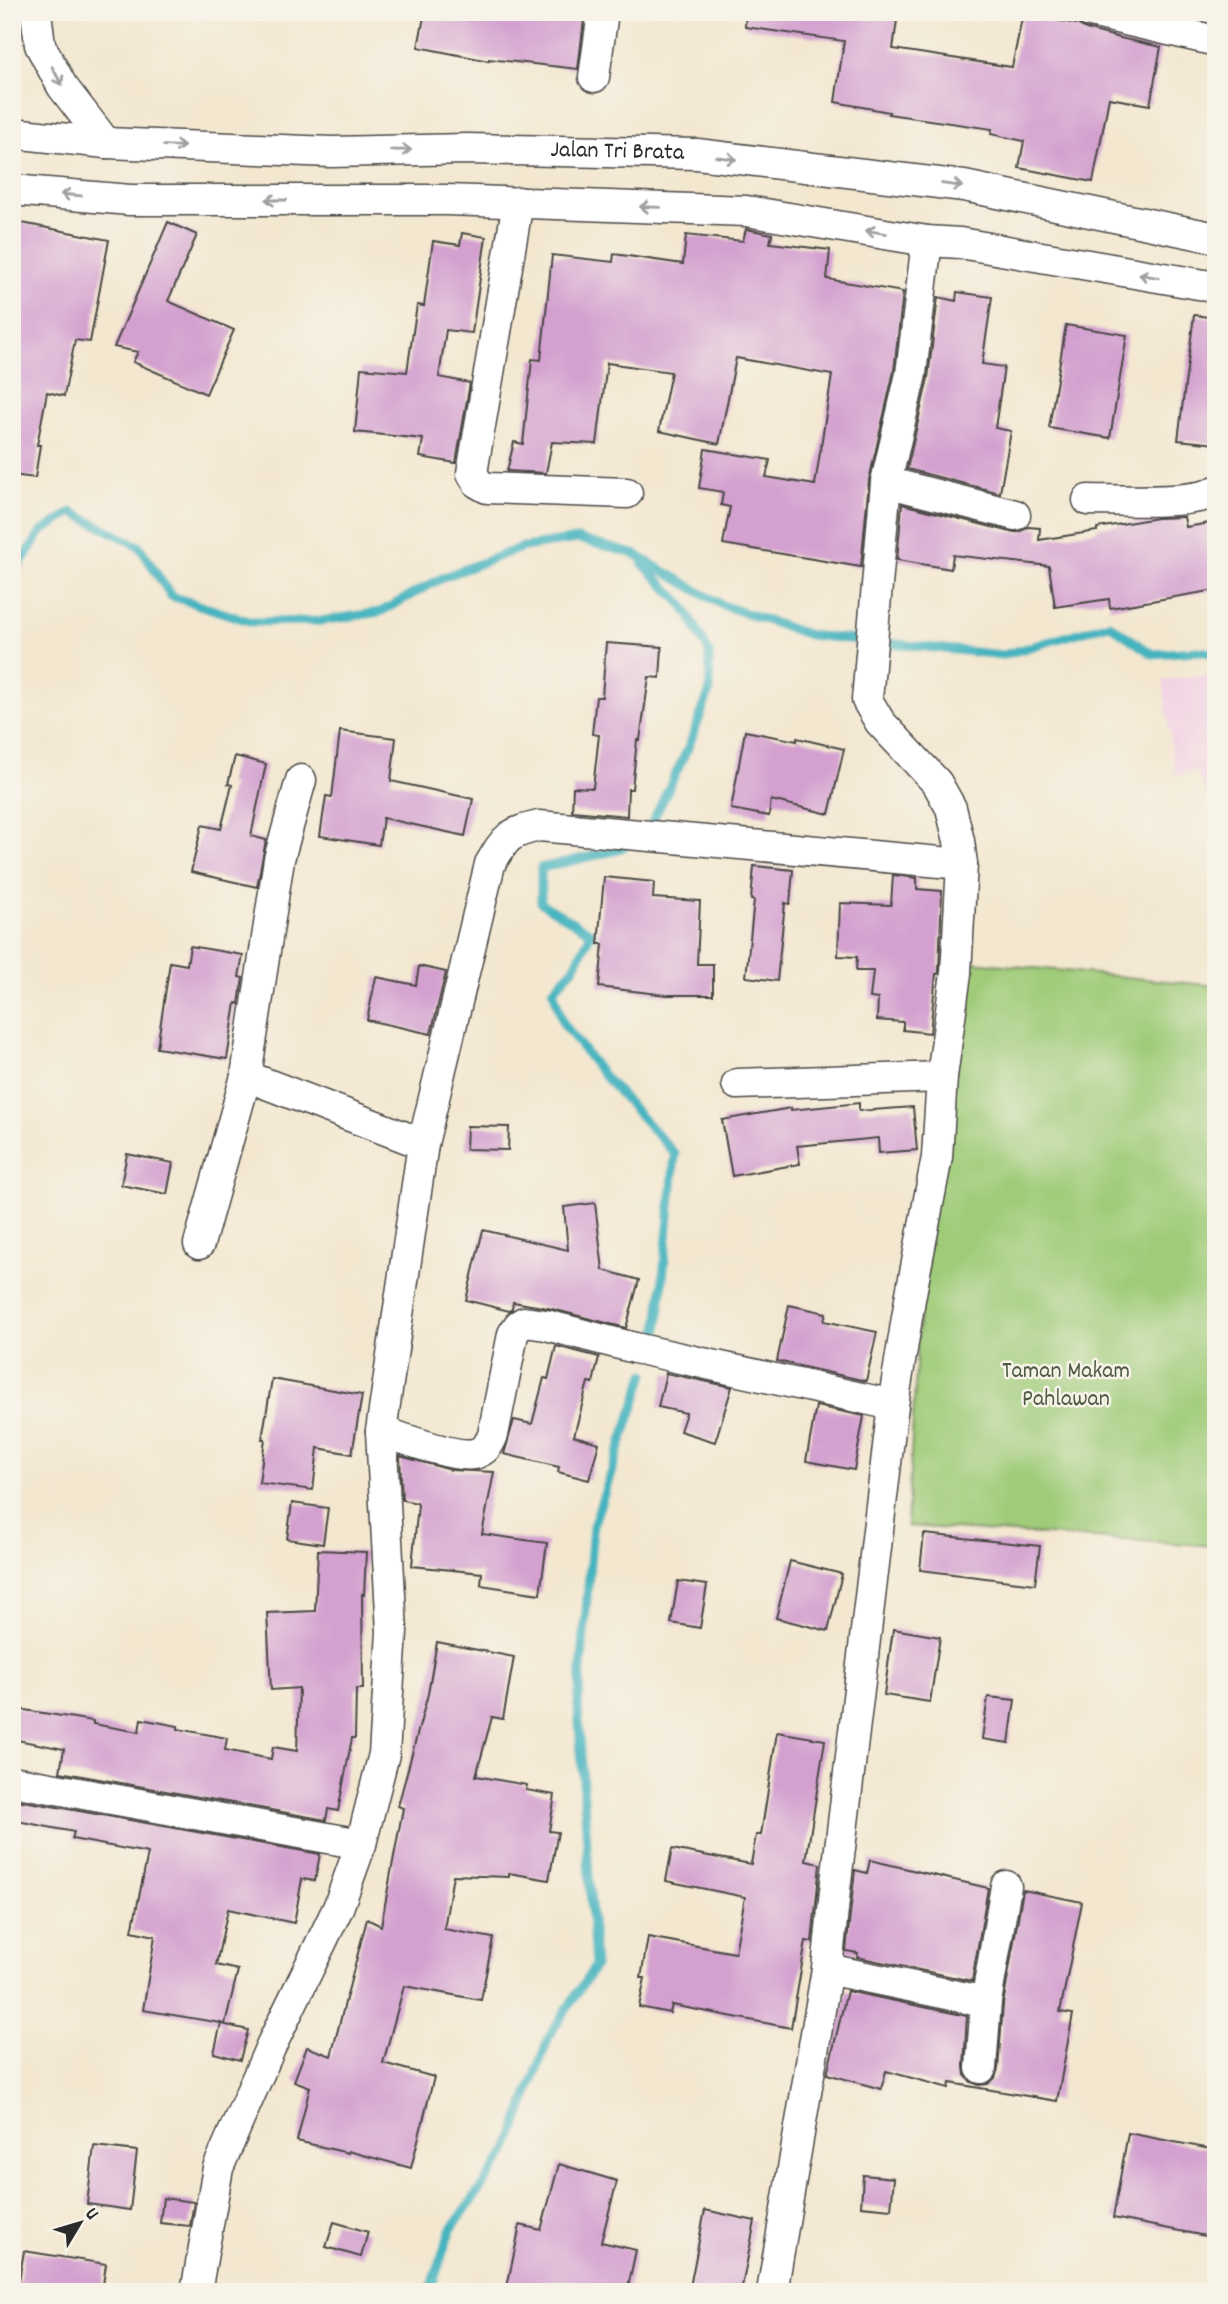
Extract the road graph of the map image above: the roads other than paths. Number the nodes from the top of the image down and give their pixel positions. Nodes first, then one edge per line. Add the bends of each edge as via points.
1 (36, 12) edge
2 (603, 12) edge
3 (1090, 12) edge
4 (1216, 41) edge
5 (594, 77) dead end
6 (12, 134) edge
7 (106, 143) junction
8 (331, 152) junction
9 (12, 190) edge
10 (327, 200) junction
11 (518, 202) junction
12 (1215, 235) edge
13 (928, 241) junction
14 (1212, 287) edge
15 (886, 482) junction
16 (1216, 491) edge
17 (626, 493) dead end
18 (1088, 500) dead end
19 (1015, 515) dead end
20 (302, 780) dead end
21 (962, 864) junction
22 (246, 1076) junction
23 (942, 1077) junction
24 (737, 1084) dead end
25 (424, 1144) junction
26 (199, 1244) dead end
27 (893, 1405) junction
28 (381, 1432) junction
29 (12, 1781) edge
30 (361, 1844) junction
31 (1006, 1886) dead end
32 (827, 1969) junction
33 (986, 2002) junction
34 (981, 2068) dead end
35 (196, 2292) edge
36 (772, 2292) edge

1 -> 7 street via 40,45 62,86
2 - 5 street
3 - 4 street
6 - 7 street, Jalan Tri Brata
7 -> 8 street, Jalan Tri Brata
8 - 10 street
8 -> 12 street, Jalan Tri Brata via 467,149 697,154 964,186
10 -> 9 street via 130,200
10 - 11 street
13 -> 11 street via 746,211
11 - 17 street via 472,473 488,488
12 - 14 street
14 -> 13 street
13 - 15 street via 911,374
15 - 19 street
15 - 21 street via 867,701 880,722 937,783 951,808
16 - 18 street via 1186,499
20 - 22 street via 279,859
21 - 23 street via 956,973
21 - 25 street via 539,826 518,831 505,839 490,864
22 - 25 street
22 - 26 street
23 - 24 street
23 - 27 street via 937,1157
25 - 28 street
27 - 28 street via 524,1322 513,1334 493,1435 482,1451 458,1454
27 - 32 street
28 - 30 street via 392,1632 384,1754
29 - 30 street
30 - 35 street via 338,1908 218,2168
31 - 33 street
32 - 33 street
32 - 36 street
33 - 34 street

